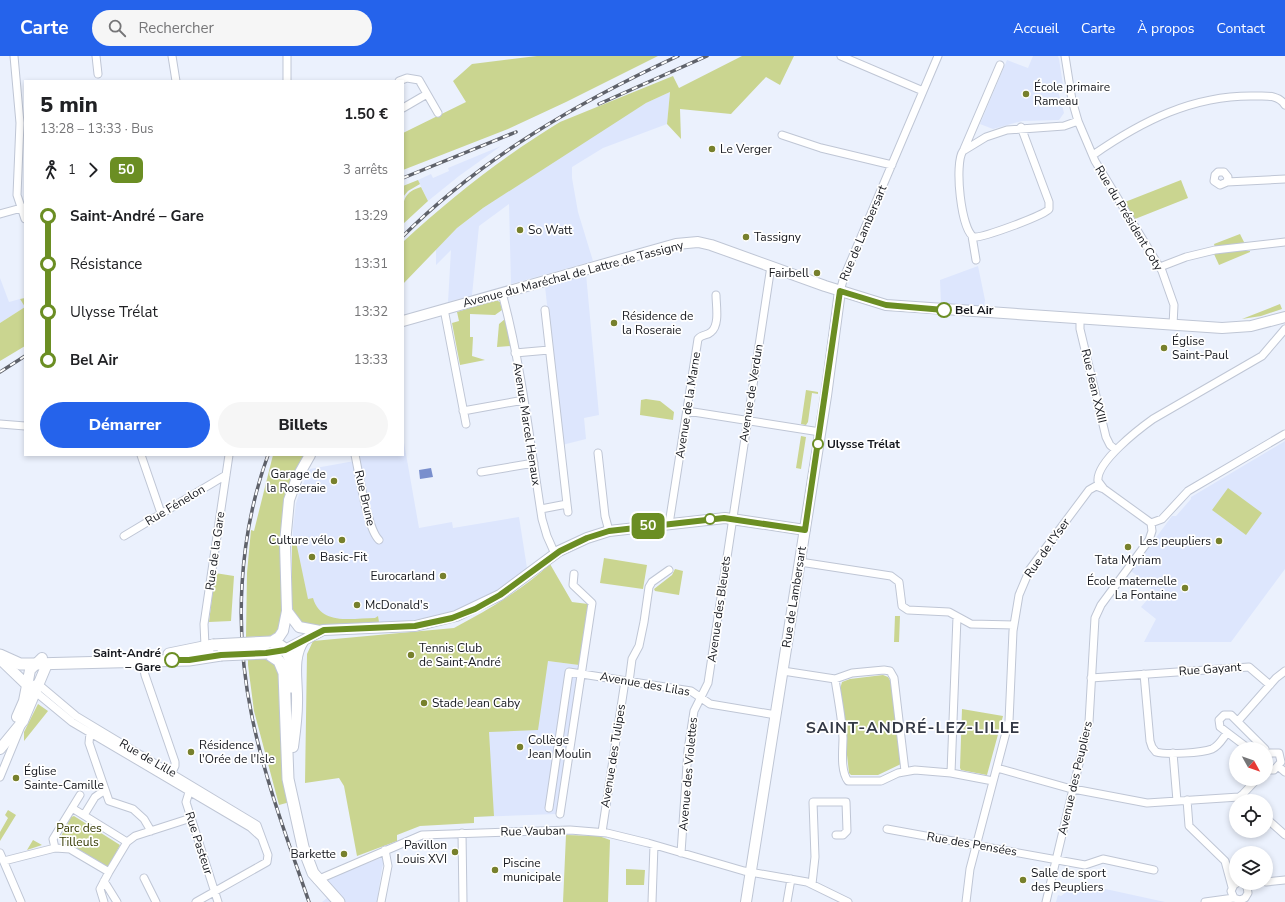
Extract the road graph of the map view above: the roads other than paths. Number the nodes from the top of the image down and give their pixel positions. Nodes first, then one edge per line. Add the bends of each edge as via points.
1 (14, 56) edge
2 (96, 56) edge
3 (172, 56) edge
4 (287, 56) edge
5 (840, 56) edge
6 (938, 56) edge
7 (1065, 56) edge
8 (1000, 65) dead end
9 (98, 74) dead end
10 (176, 80) edge
11 (287, 80) edge
12 (402, 80) edge
13 (923, 90) junction
14 (427, 94) junction
15 (1285, 105) edge
16 (404, 107) edge
17 (438, 113) dead end
18 (1078, 121) junction
19 (23, 123) edge
20 (1021, 127) junction
21 (782, 135) dead end
22 (963, 151) junction
23 (1093, 155) junction
24 (892, 165) junction
25 (1285, 179) edge
26 (1227, 182) dead end
27 (23, 208) edge
28 (0, 214) edge
29 (972, 236) junction
30 (1285, 242) edge
31 (976, 260) dead end
32 (771, 266) junction
33 (1160, 267) junction
34 (840, 291) junction
35 (502, 293) junction
36 (716, 295) dead end
37 (444, 309) junction
38 (545, 310) dead end
39 (1285, 317) edge
40 (1080, 319) junction
41 (404, 321) edge
42 (1173, 325) junction
43 (1285, 329) edge
44 (549, 350) junction
45 (515, 353) junction
46 (524, 400) junction
47 (463, 411) junction
48 (687, 411) junction
49 (746, 421) junction
50 (0, 424) edge
51 (466, 424) dead end
52 (24, 426) edge
53 (820, 432) junction
54 (1285, 434) edge
55 (1116, 450) junction
56 (598, 453) dead end
57 (141, 456) edge
58 (229, 456) edge
59 (309, 456) edge
60 (355, 456) edge
61 (534, 463) junction
62 (482, 472) dead end
63 (226, 475) junction
64 (1104, 489) junction
65 (567, 504) junction
66 (541, 509) junction
67 (568, 512) dead end
68 (161, 513) junction
69 (732, 519) junction
70 (1151, 523) junction
71 (668, 524) junction
72 (805, 530) junction
73 (609, 531) junction
74 (124, 536) dead end
75 (379, 540) dead end
76 (555, 554) junction
77 (800, 562) junction
78 (669, 570) dead end
79 (574, 574) dead end
80 (287, 611) junction
81 (957, 617) junction
82 (1014, 625) junction
83 (320, 631) junction
84 (306, 639) junction
85 (271, 642) junction
86 (209, 646) junction
87 (285, 650) junction
88 (0, 651) edge
89 (266, 653) junction
90 (0, 655) edge
91 (0, 659) edge
92 (144, 659) junction
93 (38, 661) junction
94 (783, 671) junction
95 (1285, 671) edge
96 (284, 673) junction
97 (581, 674) junction
98 (1144, 674) junction
99 (1091, 678) junction
100 (835, 679) junction
101 (627, 681) junction
102 (27, 685) junction
103 (1270, 685) junction
104 (37, 688) junction
105 (700, 697) junction
106 (776, 714) junction
107 (23, 721) junction
108 (1238, 721) junction
109 (90, 733) junction
110 (1227, 733) junction
111 (0, 742) edge
112 (1239, 742) edge
113 (1257, 742) edge
114 (293, 746) junction
115 (1285, 747) edge
116 (0, 749) edge
117 (1273, 752) edge
118 (1173, 753) junction
119 (1279, 753) junction
120 (1278, 766) junction
121 (997, 768) junction
122 (1273, 770) edge
123 (905, 771) junction
124 (1285, 772) edge
125 (951, 774) junction
126 (170, 776) junction
127 (0, 777) edge
128 (993, 781) junction
129 (193, 785) junction
130 (1250, 786) edge
131 (1073, 789) junction
132 (105, 790) junction
133 (189, 792) junction
134 (1243, 794) edge
135 (80, 795) dead end
136 (1229, 797) edge
137 (1187, 800) junction
138 (1177, 801) junction
139 (72, 808) junction
140 (548, 808) dead end
141 (297, 814) junction
142 (560, 814) dead end
143 (84, 815) junction
144 (191, 818) junction
145 (1273, 824) edge
146 (887, 830) dead end
147 (151, 831) junction
148 (602, 832) junction
149 (462, 833) junction
150 (836, 835) dead end
151 (1285, 835) edge
152 (262, 839) junction
153 (127, 842) junction
154 (654, 844) junction
155 (976, 845) junction
156 (55, 848) junction
157 (385, 850) junction
158 (0, 852) edge
159 (682, 853) junction
160 (1056, 859) junction
161 (4, 861) junction
162 (1154, 870) dead end
163 (1229, 871) edge
164 (108, 872) junction
165 (752, 873) junction
166 (144, 878) dead end
167 (791, 879) junction
168 (317, 880) junction
169 (1285, 880) edge
170 (104, 881) junction
171 (1273, 881) edge
172 (812, 884) junction
173 (1232, 890) edge
174 (1248, 890) edge
175 (214, 892) junction
176 (1234, 898) junction
177 (1246, 900) edge
178 (21, 902) edge
179 (104, 902) edge
180 (117, 902) edge
181 (156, 902) edge
182 (196, 902) edge
183 (218, 902) edge
184 (339, 902) edge
185 (381, 902) edge
186 (463, 902) edge
187 (652, 902) edge
188 (746, 902) edge
189 (786, 902) edge
190 (848, 902) edge
191 (966, 902) edge
192 (1046, 902) edge
193 (1205, 902) edge

1 - 19 street
2 - 9 street
3 - 10 street
4 - 11 street
5 - 13 street
6 - 13 street, Rue de Lambersart
7 - 18 street, Rue du Président Coty
8 - 22 street
12 - 14 street via 417,79
13 - 24 street, Rue de Lambersart
14 - 16 street
14 - 17 street
15 - 23 street via 1271,96 1212,100 1174,110 1135,128
18 - 20 street via 1064,126
18 - 23 street, Rue du Président Coty
19 - 27 street via 17,195
20 - 22 street via 996,133
20 - 29 street via 1049,202 1048,211 982,237
21 - 24 street via 821,148
22 - 29 street via 959,164 960,187 967,229
23 - 33 street, Rue du Président Coty
24 - 34 street, Rue de Lambersart
25 - 26 street
27 - 28 street
29 - 31 street
30 - 33 street via 1215,250
32 - 34 main road, Avenue du Maréchal de Lattre de Tassigny
32 - 35 main road, Avenue du Maréchal de Lattre de Tassigny via 706,243 684,242
32 - 49 street, Avenue de Verdun
33 - 42 street, Rue du Président Coty via 1174,304
34 - 40 main road, Avenue du Maréchal de Lattre de Tassigny via 886,305
34 - 53 main road, Rue de Lambersart
35 - 37 main road, Avenue du Maréchal de Lattre de Tassigny
35 - 45 street, Avenue Marcel Henaux
36 - 48 street, Avenue de la Marne via 716,323 710,333 698,339
37 - 41 main road, Avenue du Maréchal de Lattre de Tassigny
37 - 47 street
38 - 44 street
39 - 42 main road, Avenue du Maréchal de Lattre de Tassigny via 1236,328
40 - 42 main road, Avenue du Maréchal de Lattre de Tassigny
40 - 55 street, Rue Jean XXIII via 1080,329 1106,437
43 - 55 street via 1262,356 1154,419
44 - 45 street
44 - 65 street
45 - 46 street, Avenue Marcel Henaux
46 - 47 street
46 - 61 street, Avenue Marcel Henaux
47 - 51 street
48 - 49 street
48 - 71 street, Avenue de la Marne
49 - 53 street
49 - 69 street, Avenue de Verdun
50 - 52 street
53 - 72 main road, Rue de Lambersart
54 - 70 street via 1188,491 1162,519
55 - 64 street via 1098,478
56 - 73 street
57 - 68 street
58 - 63 street, Rue de la Gare
59 - 80 main road via 297,478 287,512
60 - 75 street, Rue Brune via 374,533
61 - 62 street
61 - 66 street, Avenue Marcel Henaux
63 - 68 street, Rue Fénelon
63 - 86 street, Rue de la Gare via 204,624
64 - 70 street
64 - 82 street, Rue de l'Yser via 1096,486 1089,490 1030,569 1019,595
65 - 66 street
65 - 67 street
66 - 76 street, Avenue Marcel Henaux via 547,536
68 - 74 street, Rue Fénelon
69 - 71 main road via 718,518
69 - 72 main road
69 - 105 street, Avenue des Bleuets via 708,683
70 - 99 street, Avenue des Peupliers via 1149,540 1097,612 1093,625
71 - 73 main road
72 - 77 main road, Rue de Lambersart
73 - 76 main road via 583,539
76 - 83 main road via 500,595 456,616 415,626
77 - 81 street via 891,576 899,582 905,609 946,612
77 - 94 main road, Rue de Lambersart
78 - 101 street, Avenue des Tulipes via 649,587 645,618
79 - 97 street via 572,585 592,603
80 - 83 main road via 299,627
80 - 85 main road via 283,631
80 - 87 main road via 289,623
81 - 82 street via 971,624
81 - 125 street
82 - 121 street, Rue de l'Yser via 1010,716
83 - 84 main road
84 - 87 main road
84 - 114 main road via 298,650 296,660 297,703
85 - 86 main road, bridge
85 - 87 main road
86 - 92 main road
87 - 89 main road
87 - 96 main road
87 - 114 main road via 292,666
88 - 93 main road via 18,658
89 - 92 main road, bridge via 221,655 189,660
89 - 96 main road via 279,661
90 - 93 main road via 21,664
91 - 102 main road
92 - 93 main road
92 - 126 street via 175,762
93 - 102 main road via 30,670
93 - 104 main road
94 - 100 street
94 - 106 main road, Rue de Lambersart
95 - 103 street
96 - 141 main road via 289,786
97 - 101 street, Avenue des Lilas
97 - 140 street via 568,672
97 - 142 street
98 - 99 street, Rue Gayant
98 - 103 street, Rue Gayant via 1249,667
98 - 118 street via 1150,744 1156,752
99 - 131 street, Avenue des Peupliers via 1089,722
100 - 123 street via 848,674 876,670 886,670 892,674
100 - 123 street via 846,779 849,782 880,781
101 - 105 street, Avenue des Lilas via 691,691
101 - 148 street, Avenue des Tulipes
102 - 104 street
102 - 111 main road via 18,715
103 - 108 street
104 - 107 main road
104 - 109 street, Rue de Lille via 61,714
104 - 126 street, Rue de Lille
105 - 106 street, Avenue des Lilas via 710,704
105 - 159 street, Avenue des Violettes via 694,711 689,745
106 - 165 main road, Rue de Lambersart
107 - 116 main road
107 - 127 street
108 - 110 street via 1229,714 1219,720 1218,725
108 - 113 street
109 - 126 street, Rue de Lille
109 - 132 street via 89,743
110 - 112 street
110 - 118 street via 1212,749
114 - 141 main road
115 - 119 street
117 - 119 street
118 - 138 street
119 - 120 street via 1281,762
120 - 122 street
120 - 124 street
121 - 128 street, Rue de l'Yser
121 - 131 street
123 - 125 street
125 - 128 street
126 - 129 street, Rue de Lille
126 - 133 street, Rue de Lille
128 - 155 street, Rue de l'Yser
129 - 133 street, Rue Pasteur
129 - 152 street, Rue de Lille via 254,823 261,831
130 - 134 street
131 - 138 street via 1147,803
131 - 160 street, Avenue des Peupliers
132 - 143 street via 95,797
132 - 147 street via 109,801 133,809 144,819
133 - 144 street, Rue Pasteur via 186,802
133 - 152 street, Rue de Lille via 254,830
135 - 139 street
136 - 137 street
137 - 138 street
137 - 163 street via 1189,826 1225,861
139 - 143 street
139 - 156 street via 53,839
141 - 168 main road via 308,864
143 - 153 street
144 - 147 street
144 - 175 street, Rue Pasteur
145 - 151 street
146 - 155 street, Rue des Pensées
147 - 153 street via 132,837
148 - 149 street, Rue Vauban via 563,830
148 - 154 street, Rue Vauban
149 - 157 street, Rue Vauban via 422,836
149 - 186 street
150 - 172 street via 843,835 847,831 846,802 813,802 815,854
152 - 175 street, Rue de Lille via 268,855 267,862
153 - 164 street
154 - 159 street, Rue Vauban
154 - 187 street
155 - 160 street, Rue des Pensées
155 - 191 street, Rue de l'Yser
156 - 161 street
156 - 164 street via 70,849
157 - 168 street, Rue Vauban
157 - 185 street via 388,866
158 - 161 street
159 - 165 street, Rue Vauban
160 - 162 street, Rue des Pensées via 1085,865 1103,859
160 - 192 street, Avenue des Peupliers
161 - 178 street
164 - 170 street
165 - 167 street, Rue Vauban
165 - 188 main road, Rue de Lambersart
166 - 181 street
167 - 172 street, Rue Vauban
167 - 189 street
168 - 184 main road
169 - 171 street
170 - 179 street via 100,889
170 - 180 street
172 - 190 street, Rue Vauban
173 - 176 street
174 - 177 street
175 - 182 street
175 - 183 street, Rue Pasteur
176 - 177 street
176 - 193 street

